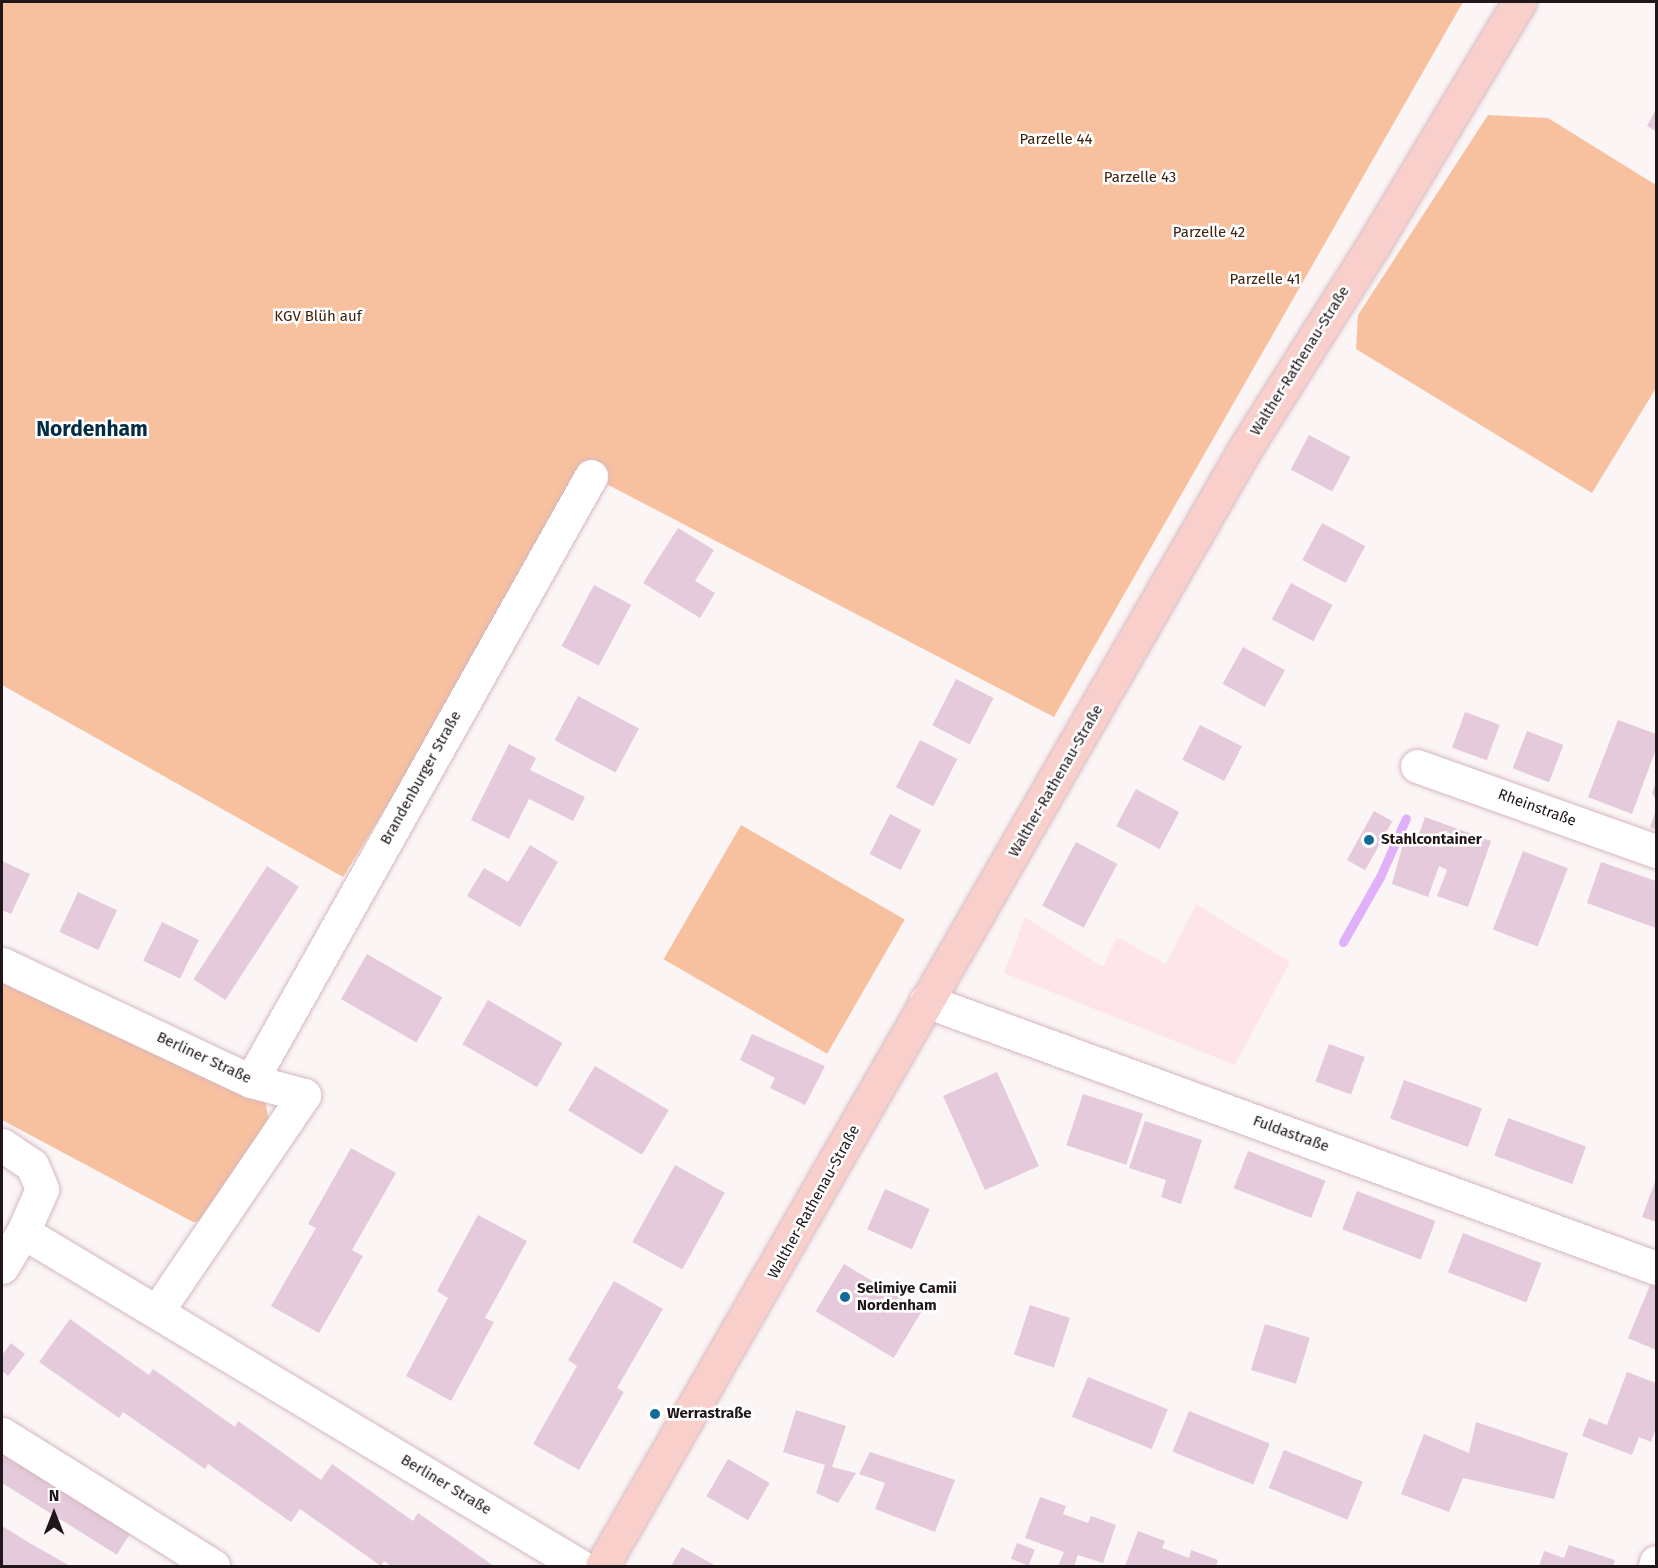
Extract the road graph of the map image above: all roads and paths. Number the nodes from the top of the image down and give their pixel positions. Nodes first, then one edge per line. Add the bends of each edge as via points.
1 (1518, 2) edge
2 (591, 476) dead end
3 (1417, 766) dead end
4 (1656, 851) edge
5 (2, 964) edge
6 (926, 1001) junction
7 (251, 1081) junction
8 (2, 1145) edge
9 (23, 1232) junction
10 (2, 1267) edge
11 (1656, 1268) edge
12 (158, 1310) junction
13 (2, 1434) edge
14 (213, 1566) edge
15 (580, 1566) edge
16 (602, 1566) edge

1 - 6 street, Walther-Rathenau-Straße via 1375,242 1246,447
2 - 7 street, Brandenburger Straße
3 - 4 street, Rheinstraße
5 - 7 street, Berliner Straße
6 - 11 street, Fuldastraße
6 - 16 street, Walther-Rathenau-Straße
7 - 12 street, Berliner Straße via 304,1095
8 - 9 street via 32,1165 42,1189
9 - 10 street
9 - 12 street, Berliner Straße
12 - 15 street, Berliner Straße
13 - 14 street

